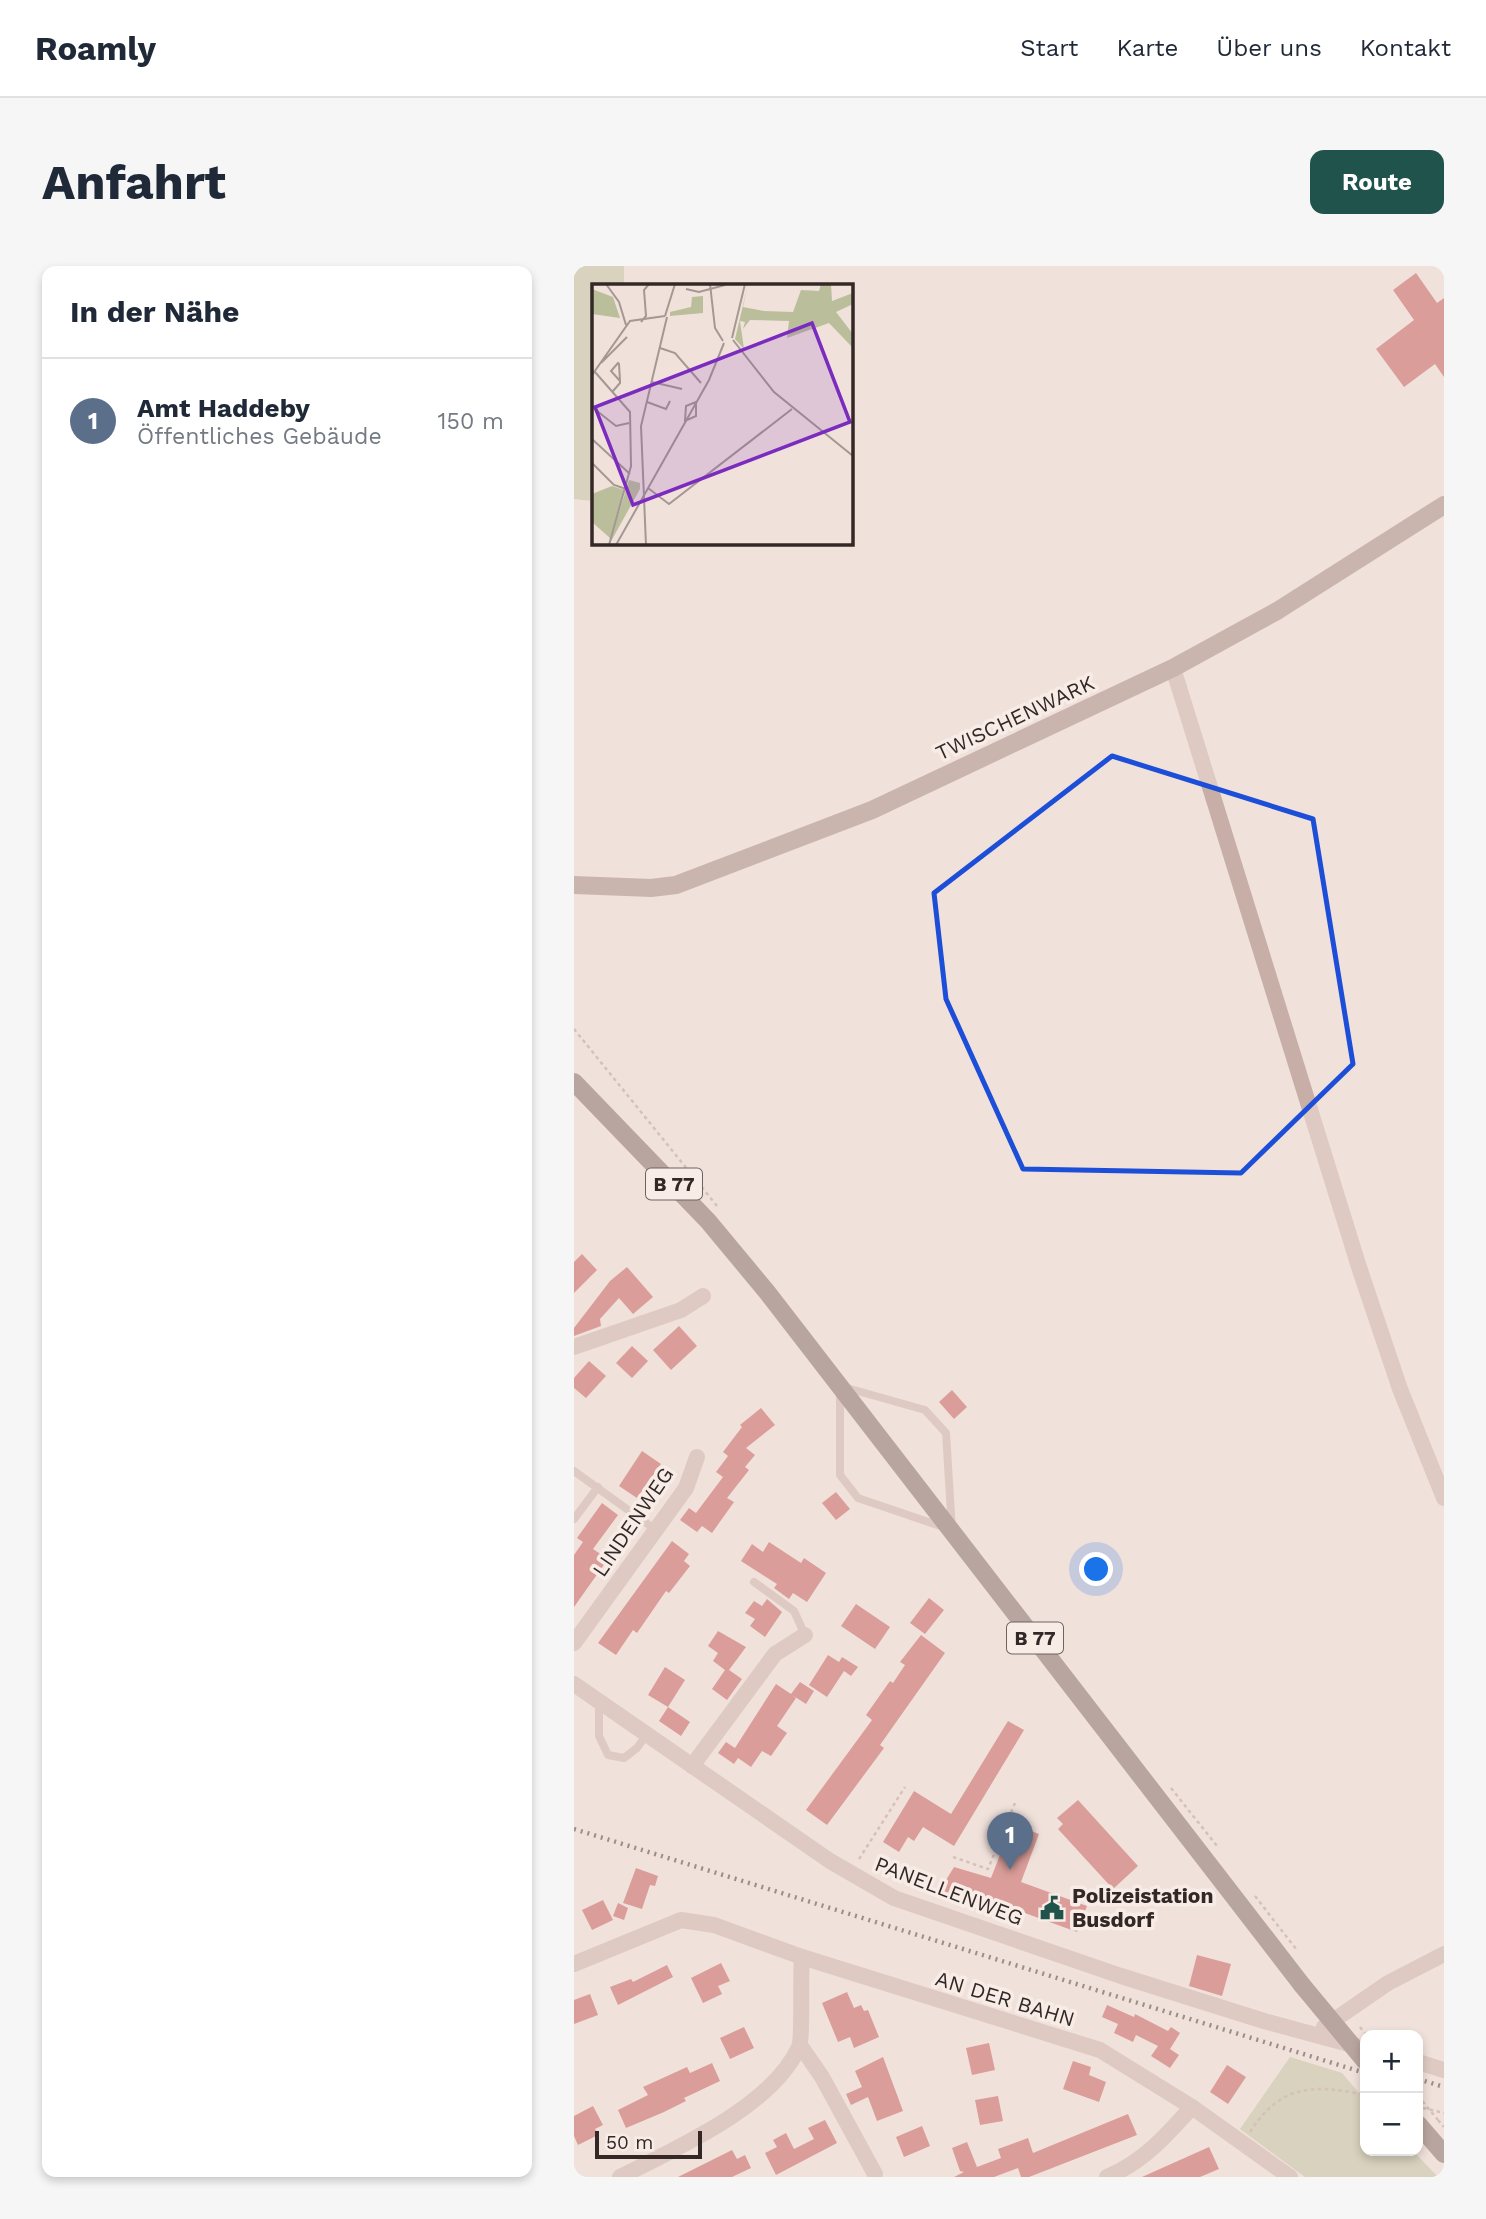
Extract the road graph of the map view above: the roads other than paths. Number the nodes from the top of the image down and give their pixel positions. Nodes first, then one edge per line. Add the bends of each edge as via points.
1 (1444, 505) edge
2 (1173, 668) junction
3 (574, 885) edge
4 (574, 1082) edge
5 (703, 1296) dead end
6 (574, 1347) edge
7 (840, 1386) junction
8 (697, 1457) dead end
9 (574, 1471) edge
10 (598, 1487) junction
11 (1444, 1498) edge
12 (574, 1519) edge
13 (656, 1530) junction
14 (952, 1530) junction
15 (754, 1582) dead end
16 (805, 1635) joint
17 (574, 1643) edge
18 (574, 1684) edge
19 (599, 1701) junction
20 (647, 1734) junction
21 (692, 1766) junction
22 (1444, 1954) edge
23 (802, 1957) junction
24 (574, 1964) edge
25 (1314, 2034) junction
26 (800, 2045) junction
27 (1360, 2047) edge
28 (1360, 2055) edge
29 (1423, 2064) edge
30 (1444, 2070) edge
31 (1192, 2107) junction
32 (1431, 2128) edge
33 (1444, 2154) edge
34 (875, 2174) dead end
35 (620, 2177) edge
36 (1107, 2177) edge
37 (1290, 2177) edge

1 - 2 street, TWISCHENWARK via 1277,611
2 - 3 street, TWISCHENWARK via 872,810 713,873 651,888
2 - 11 street via 1359,1267 1400,1389
4 - 7 main road, B 77 via 708,1221
5 - 6 street via 681,1310
7 - 14 main road, B 77
7 - 14 lane via 925,1410 946,1433
7 - 14 lane via 840,1475 858,1498
8 - 13 street, LINDENWEG via 687,1488
9 - 10 lane
10 - 12 lane
10 - 13 lane
13 - 17 street, LINDENWEG
14 - 28 main road, B 77, bridge
15 - 16 lane via 794,1611
16 - 21 street via 775,1654
18 - 19 street, PANELLENWEG
19 - 20 street, PANELLENWEG
19 - 20 lane via 599,1736 608,1755 624,1758
20 - 21 street, PANELLENWEG
21 - 25 street, PANELLENWEG via 849,1874 894,1898 1121,1976
22 - 25 street via 1388,1983
23 - 24 street, AN DER BAHN via 714,1925 681,1920
23 - 26 street
23 - 31 street, AN DER BAHN via 1100,2050
25 - 27 street, PANELLENWEG
26 - 34 street
26 - 35 street via 783,2072 709,2133
29 - 30 street
31 - 36 street via 1155,2147 1127,2169
31 - 37 street, AN DER BAHN
32 - 33 main road

